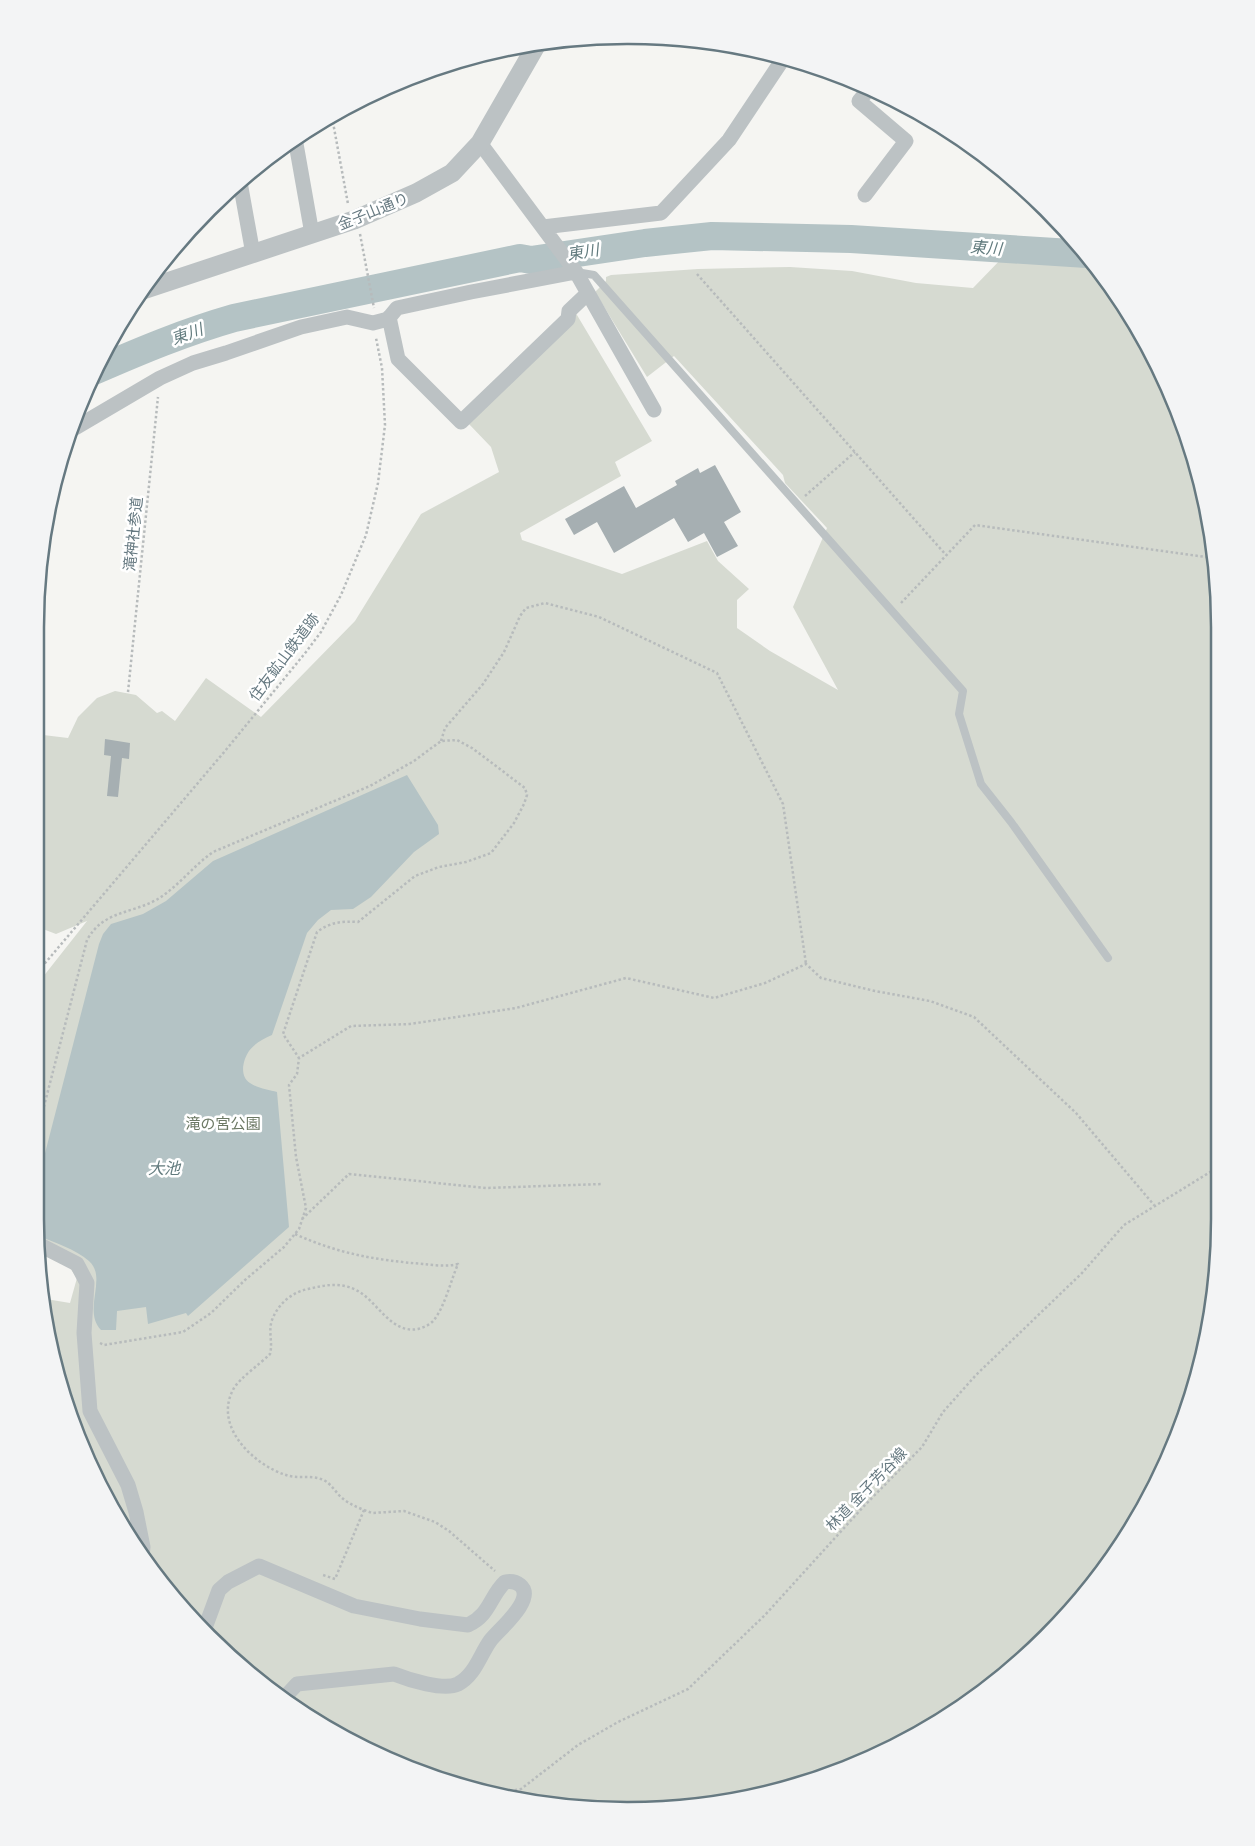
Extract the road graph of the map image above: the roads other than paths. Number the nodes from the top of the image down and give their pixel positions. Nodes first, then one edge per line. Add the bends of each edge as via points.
1 (531, 52) edge
2 (780, 64) edge
3 (865, 94) edge
4 (480, 143) junction
5 (297, 147) edge
6 (242, 190) edge
7 (865, 194) dead end
8 (545, 229) junction
9 (312, 234) junction
10 (253, 254) junction
11 (575, 271) junction
12 (154, 286) edge
13 (588, 294) junction
14 (389, 317) junction
15 (654, 410) dead end
16 (81, 425) edge
17 (1108, 958) dead end
18 (45, 1247) edge
19 (142, 1543) edge
20 (207, 1622) edge
21 (288, 1694) edge

1 - 4 street, 金子山通り
2 - 8 street via 729,140 661,213
3 - 7 street via 859,101 906,141
4 - 8 street
4 - 9 street, 金子山通り via 452,173 416,193
5 - 9 street
6 - 10 street
8 - 11 street
9 - 10 street, 金子山通り
10 - 12 street, 金子山通り
11 - 13 street
11 - 14 street via 397,308
11 - 17 lane via 594,275 962,691 959,714 982,784
13 - 14 street via 569,311 568,319 461,422 398,359
13 - 15 street
14 - 16 street via 348,317 301,328 193,363 160,378
18 - 19 street via 77,1264 87,1282 84,1333 90,1411 128,1485
20 - 21 street via 219,1590 259,1566 354,1606 420,1620 468,1625 489,1607 502,1585 508,1581 523,1588 525,1595 521,1605 491,1640 470,1675 457,1684 444,1686 408,1680 394,1674 297,1684

